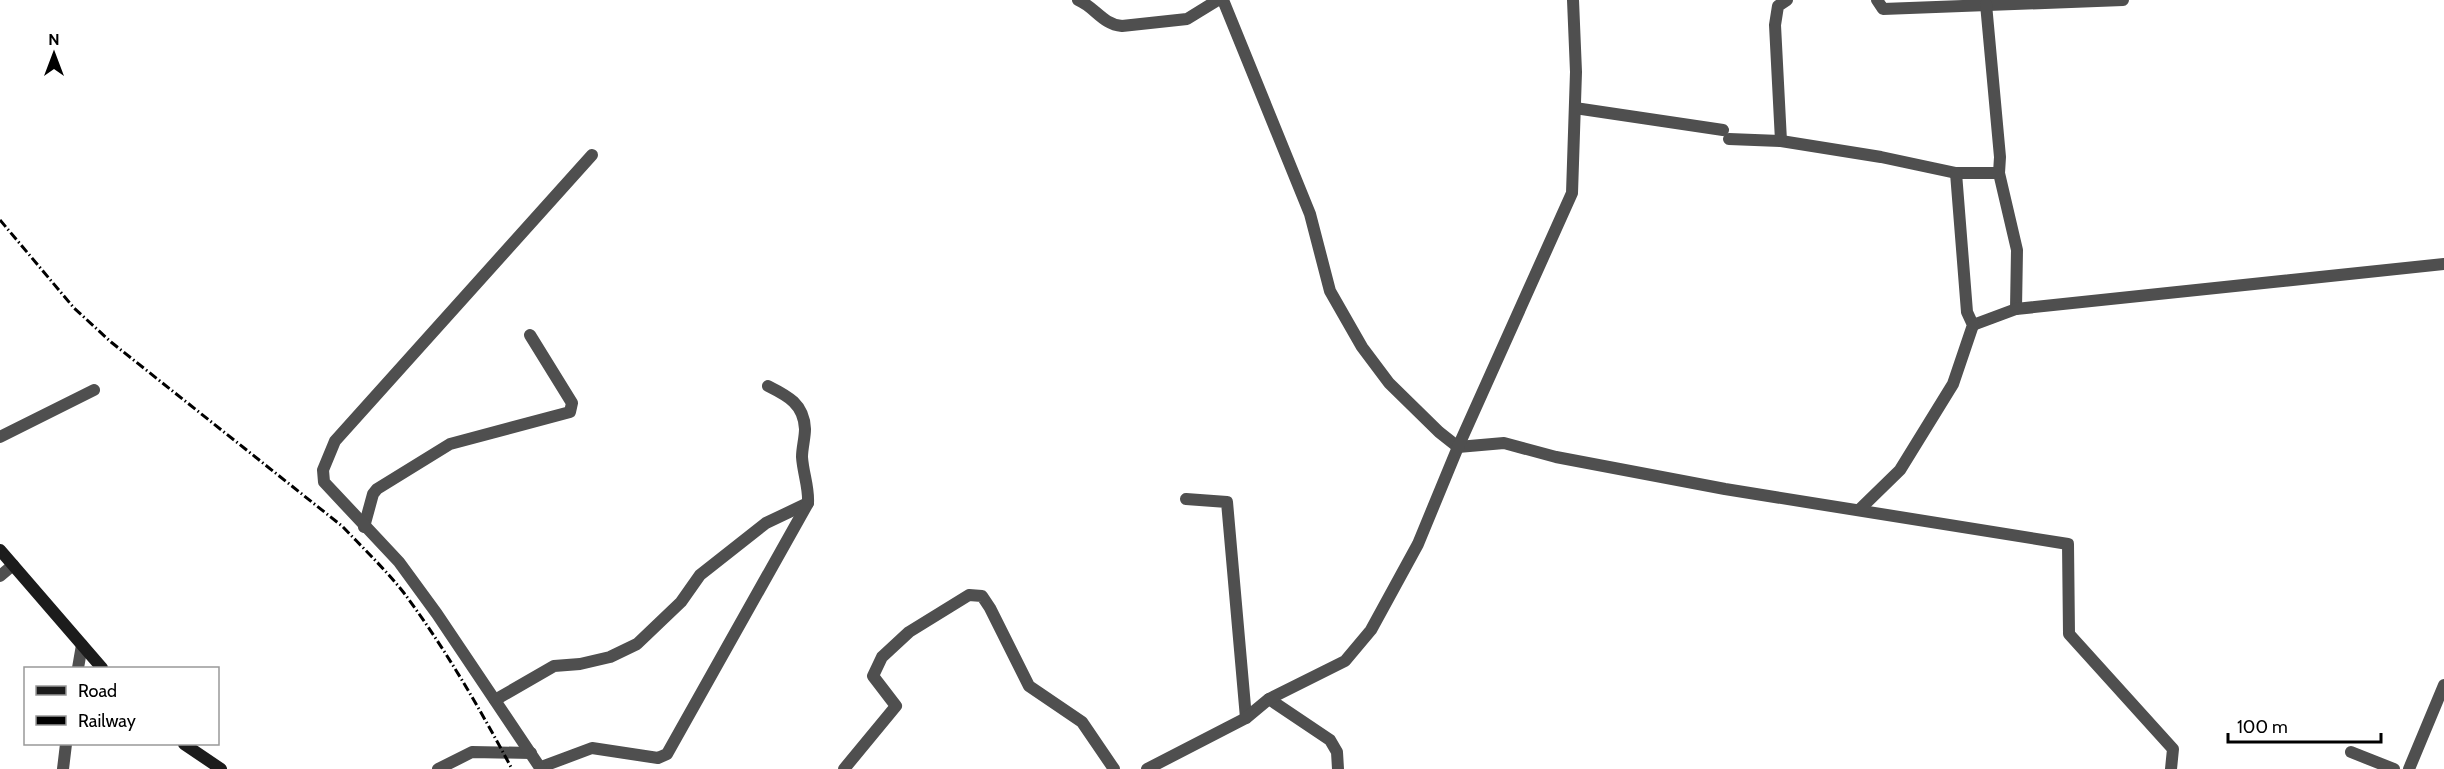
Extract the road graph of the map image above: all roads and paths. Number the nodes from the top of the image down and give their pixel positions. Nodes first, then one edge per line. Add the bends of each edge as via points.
1 (1078, 0) edge
2 (1218, 0) edge
3 (1223, 0) edge
4 (1573, 0) edge
5 (1787, 0) edge
6 (1877, 0) edge
7 (2123, 0) edge
8 (1986, 4) junction
9 (1575, 108) junction
10 (1781, 141) junction
11 (592, 155) dead end
12 (1956, 172) junction
13 (1999, 173) junction
14 (2444, 264) edge
15 (2016, 309) junction
16 (1973, 325) junction
17 (530, 335) dead end
18 (768, 386) dead end
19 (94, 390) dead end
20 (0, 437) edge
21 (1458, 447) junction
22 (1186, 499) dead end
23 (808, 503) junction
24 (1860, 509) junction
25 (364, 527) junction
26 (0, 550) edge
27 (13, 565) junction
28 (0, 576) edge
29 (82, 645) junction
30 (78, 667) edge
31 (100, 667) edge
32 (2444, 685) edge
33 (495, 699) junction
34 (1269, 699) junction
35 (1246, 718) junction
36 (66, 745) edge
37 (185, 745) edge
38 (2351, 752) dead end
39 (531, 753) junction
40 (541, 768) edge
41 (63, 769) edge
42 (221, 769) edge
43 (438, 769) edge
44 (844, 769) edge
45 (1114, 769) edge
46 (1147, 769) edge
47 (1338, 769) edge
48 (2171, 769) edge
49 (2394, 769) edge
50 (2409, 769) edge

1 - 2 street via 1089,4 1111,25 1122,26 1187,19
3 - 21 street via 1310,214 1330,291 1389,384
4 - 9 street
5 - 10 street via 1778,6 1775,25
6 - 8 street via 1884,9
7 - 8 street
8 - 13 street
9 - 10 street
9 - 21 street via 1572,193
10 - 12 street
11 - 25 street via 335,441 323,470 324,482
12 - 13 street
12 - 16 street via 1967,312
13 - 15 street via 2017,250
14 - 15 street
15 - 16 street
16 - 24 street via 1953,384 1900,470
17 - 25 street via 572,403 570,412 450,444 377,489
18 - 23 street via 793,398 802,411
19 - 20 street
21 - 24 street via 1504,443 1725,489
21 - 34 street via 1418,544 1371,630 1345,661
22 - 35 street via 1227,502
23 - 33 street via 766,523 700,574 681,602 637,644 610,657 554,666
23 - 40 street via 667,754 658,758 592,748
24 - 48 street via 2068,544 2069,634 2173,749
25 - 33 street via 399,562
26 - 27 main road
27 - 28 street
27 - 29 main road
29 - 30 street
29 - 31 main road
32 - 50 street
33 - 39 street
34 - 35 street
34 - 47 street via 1330,740 1337,752
35 - 46 street
36 - 41 street
37 - 42 main road
38 - 49 street
39 - 40 street
39 - 43 street via 472,752
44 - 45 street via 896,706 873,676 882,657 909,632 969,595 982,596 990,608 1029,686 1082,722

